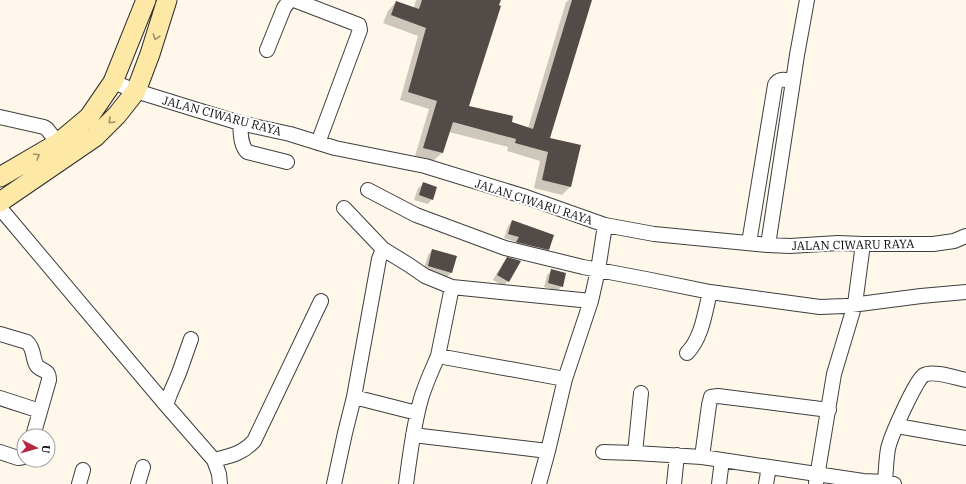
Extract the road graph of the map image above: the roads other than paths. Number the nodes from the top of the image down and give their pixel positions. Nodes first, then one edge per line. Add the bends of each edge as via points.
1 (146, 0) edge
2 (167, 0) edge
3 (294, 0) edge
4 (806, 0) edge
5 (267, 50) dead end
6 (793, 81) junction
7 (113, 82) junction
8 (136, 91) junction
9 (0, 117) edge
10 (240, 123) junction
11 (58, 143) junction
12 (318, 143) junction
13 (287, 162) dead end
14 (1, 175) edge
15 (368, 190) dead end
16 (0, 202) edge
17 (0, 208) edge
18 (344, 208) dead end
19 (754, 213) junction
20 (773, 216) junction
21 (605, 226) junction
22 (966, 236) edge
23 (749, 243) junction
24 (862, 244) junction
25 (768, 245) junction
26 (383, 249) junction
27 (598, 270) junction
28 (452, 287) junction
29 (710, 292) junction
30 (966, 292) edge
31 (321, 301) dead end
32 (591, 301) junction
33 (855, 304) junction
34 (0, 334) edge
35 (191, 338) dead end
36 (686, 353) dead end
37 (438, 356) junction
38 (565, 379) junction
39 (966, 380) edge
40 (641, 392) dead end
41 (354, 397) junction
42 (0, 398) edge
43 (166, 405) junction
44 (829, 410) junction
45 (40, 411) junction
46 (417, 413) junction
47 (897, 426) junction
48 (35, 428) edge
49 (413, 434) junction
50 (966, 438) edge
51 (548, 451) junction
52 (0, 452) edge
53 (603, 452) dead end
54 (635, 453) junction
55 (676, 455) junction
56 (16, 457) edge
57 (702, 457) junction
58 (214, 460) junction
59 (722, 460) junction
60 (143, 467) dead end
61 (769, 467) junction
62 (83, 470) dead end
63 (817, 479) edge
64 (863, 482) edge
65 (890, 483) edge
66 (79, 484) edge
67 (138, 484) edge
68 (220, 484) edge
69 (334, 484) edge
70 (406, 484) edge
71 (538, 484) edge
72 (674, 484) edge
73 (719, 484) edge
74 (766, 484) edge

1 - 7 main road
2 -> 8 main road
3 - 5 street via 289,1 284,8
3 - 12 street via 359,25 360,30
4 - 6 street
6 - 19 street via 780,79 775,85
6 - 20 street
7 - 8 street, JALAN CIWARU RAYA
7 - 11 main road via 89,117
8 - 10 street, JALAN CIWARU RAYA
8 -> 16 main road via 95,138
9 - 11 street via 44,127
10 - 12 street, JALAN CIWARU RAYA
10 - 13 street via 242,143 247,152
14 -> 11 main road
12 - 21 street, JALAN CIWARU RAYA via 425,166 526,197
15 - 27 street via 416,215 505,248
17 - 43 street
18 - 26 street
19 - 20 street
19 - 23 street
20 - 25 street
21 - 23 street, JALAN CIWARU RAYA via 654,234
21 - 27 street
22 - 24 street, JALAN CIWARU RAYA via 954,241 933,244
23 - 25 street, JALAN CIWARU RAYA
24 - 25 street, JALAN CIWARU RAYA
24 - 33 street
26 - 28 street via 425,276
26 - 41 street via 379,259
27 - 29 street
27 - 32 street
28 - 32 street
28 - 37 street
29 - 33 street via 820,307
29 - 36 street via 698,338
30 - 33 street
31 - 58 street via 254,441 235,454
32 - 38 street
33 - 44 street via 834,374
34 - 45 street via 28,342 36,364 48,374 49,380
35 - 43 street
37 - 38 street
37 - 46 street
38 - 51 street
39 - 47 street via 935,374 923,375
40 - 54 street
41 - 46 street
41 - 69 street
42 - 45 street
43 - 58 street
44 - 57 street via 714,396 709,404
44 - 63 street
45 - 48 street
46 - 49 street
47 - 50 street
47 - 65 street via 888,448
49 - 51 street
49 - 70 street
51 - 71 street
52 - 56 street
53 - 54 street
54 - 55 street
55 - 57 street
55 - 72 street
57 - 59 street
58 - 68 street
59 - 61 street
59 - 73 street
60 - 67 street
61 - 63 street
61 - 74 street
62 - 66 street
63 - 64 street
64 - 65 street

